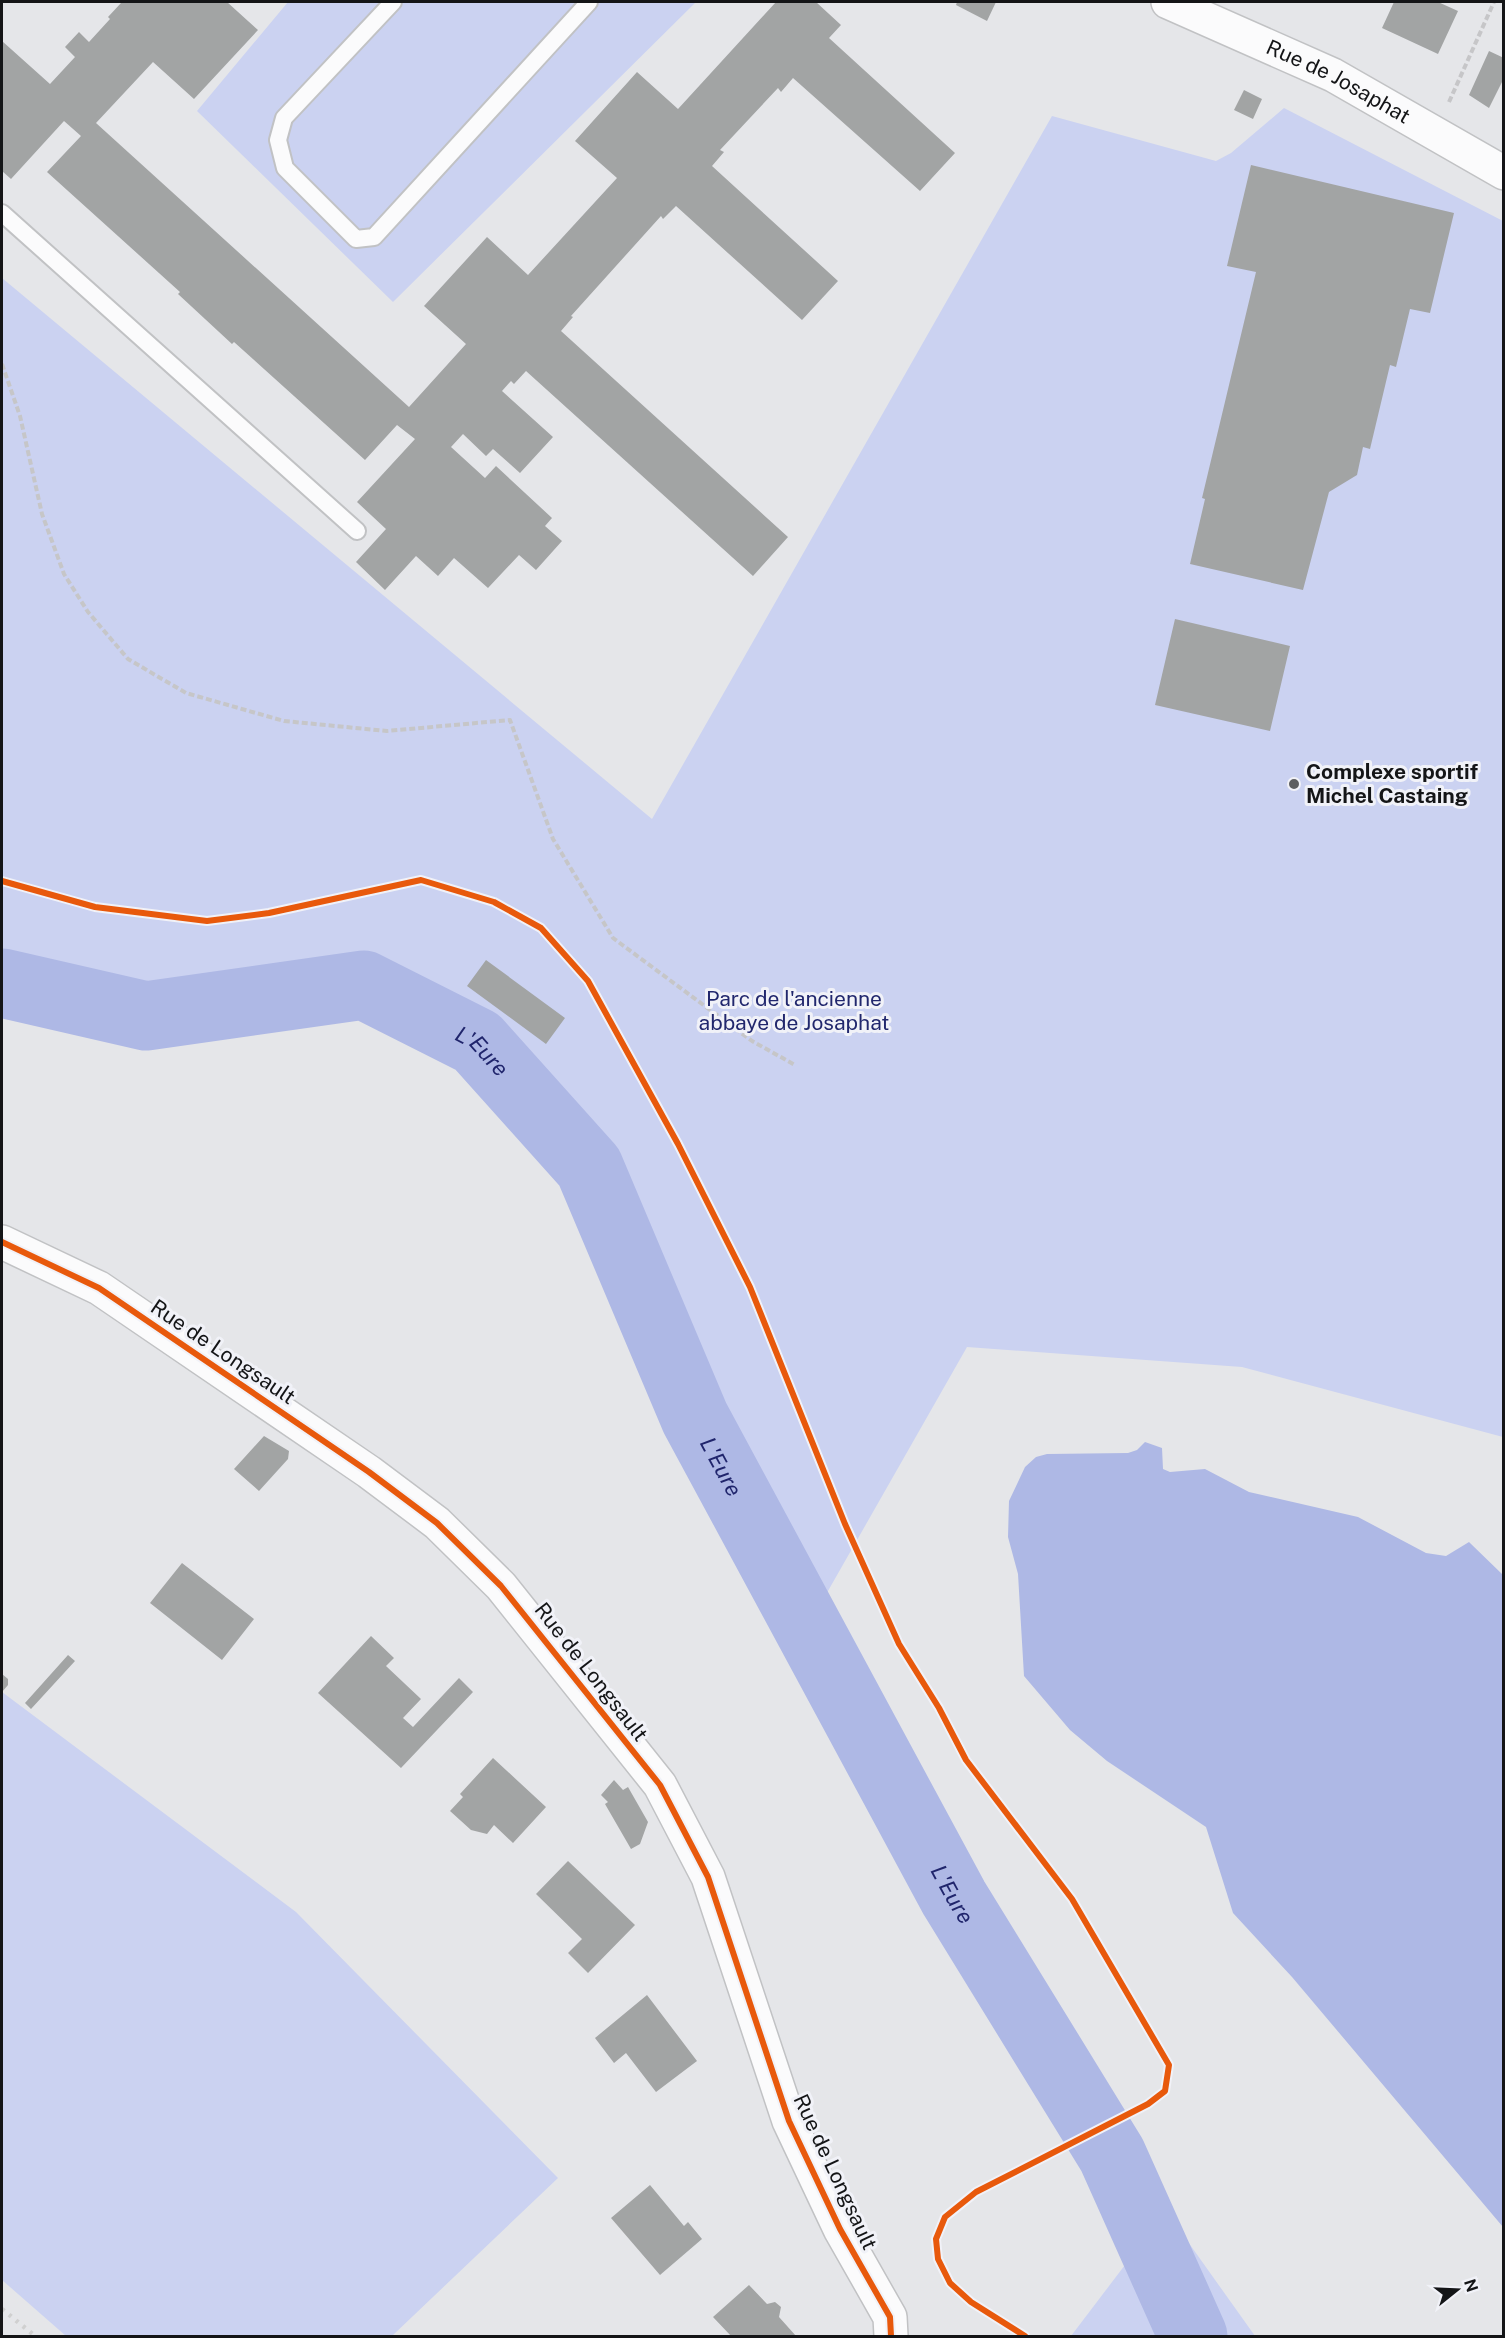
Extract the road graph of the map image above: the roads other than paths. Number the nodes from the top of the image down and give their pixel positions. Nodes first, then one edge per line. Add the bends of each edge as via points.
1 (393, 2) edge
2 (588, 2) edge
3 (1168, 2) edge
4 (1503, 173) edge
5 (2, 213) edge
6 (357, 531) dead end
7 (2, 1242) edge
8 (891, 2337) edge

1 - 2 lane via 284,118 278,140 285,168 356,239 374,237
3 - 4 street, Rue de Josaphat via 1333,75
5 - 6 lane
7 - 8 street, Rue de Longsault via 99,1288 369,1472 437,1523 501,1586 660,1785 708,1877 789,2121 840,2229 890,2317

